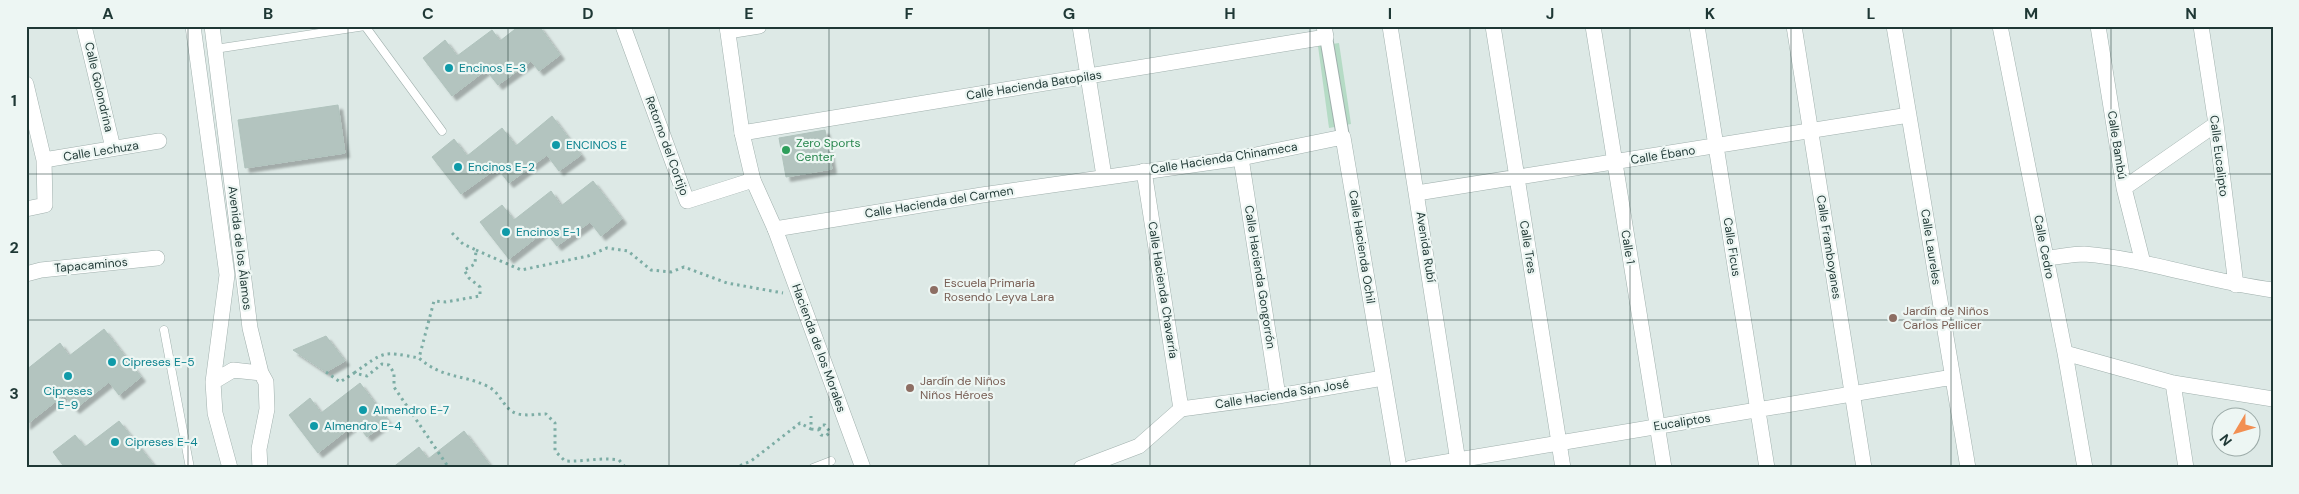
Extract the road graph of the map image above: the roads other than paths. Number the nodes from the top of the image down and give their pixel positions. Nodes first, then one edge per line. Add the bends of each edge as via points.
1 (84, 26) edge
2 (193, 26) edge
3 (212, 26) edge
4 (365, 26) edge
5 (623, 26) edge
6 (759, 26) edge
7 (1080, 26) edge
8 (1390, 26) edge
9 (1492, 26) edge
10 (1593, 26) edge
11 (1697, 26) edge
12 (1794, 26) edge
13 (1894, 26) edge
14 (2000, 26) edge
15 (2098, 26) edge
16 (2205, 27) edge
17 (728, 29) edge
18 (1325, 31) edge
19 (216, 49) junction
20 (1088, 77) junction
21 (26, 84) edge
22 (1909, 115) junction
23 (2216, 124) junction
24 (442, 131) dead end
25 (1810, 132) junction
26 (742, 133) junction
27 (1343, 137) junction
28 (159, 141) dead end
29 (1717, 146) junction
30 (113, 148) junction
31 (1241, 158) junction
32 (44, 160) junction
33 (1615, 162) junction
34 (1144, 172) junction
35 (1104, 176) junction
36 (1516, 178) junction
37 (753, 180) junction
38 (2124, 188) junction
39 (1417, 193) junction
40 (26, 209) edge
41 (775, 229) junction
42 (157, 258) dead end
43 (2046, 258) junction
44 (2143, 263) junction
45 (26, 274) edge
46 (2236, 285) junction
47 (2273, 290) edge
48 (164, 330) dead end
49 (2065, 353) junction
50 (261, 373) junction
51 (1953, 377) junction
52 (1383, 378) junction
53 (213, 382) junction
54 (2173, 384) junction
55 (1852, 394) junction
56 (1278, 396) junction
57 (2273, 399) edge
58 (1181, 409) junction
59 (1758, 410) junction
60 (1657, 426) junction
61 (1559, 443) junction
62 (831, 461) dead end
63 (1458, 464) edge
64 (190, 468) edge
65 (230, 468) edge
66 (260, 468) edge
67 (813, 468) edge
68 (863, 468) edge
69 (1081, 468) edge
70 (1399, 468) edge
71 (1411, 468) edge
72 (1562, 468) edge
73 (1664, 468) edge
74 (1767, 468) edge
75 (1864, 468) edge
76 (1968, 468) edge
77 (2085, 468) edge
78 (2186, 468) edge

1 - 30 street, Calle Golondrina
2 - 53 street, Avenida de los Álamos via 227,276
3 - 19 street, Avenida de los Álamos
4 - 19 lane
4 - 24 lane
5 - 37 street, Retorno del Cortijo via 687,200
6 - 17 street
7 - 20 street
8 - 39 street, Avenida Rubí
9 - 36 street, Calle Tres
10 - 33 street, Calle 1
11 - 29 street, Calle Ficus
12 - 25 street, Calle Framboyanes
13 - 22 street, Calle Laureles
14 - 43 street, Calle Cedro
15 - 38 street, Calle Bambú
16 - 23 street, Calle Eucalipto
17 - 26 street, Hacienda de los Morales
18 - 20 street, Calle Hacienda Batopilas
18 - 27 street, Calle Hacienda Ochil
19 - 50 street, Avenida de los Álamos via 250,328
20 - 26 street, Calle Hacienda Batopilas
20 - 35 street
21 - 32 street
22 - 25 street, Calle Ébano
22 - 51 street, Calle Laureles
23 - 38 street
23 - 46 street, Calle Eucalipto
25 - 29 street, Calle Ébano
25 - 55 street, Calle Framboyanes
26 - 37 street, Hacienda de los Morales
27 - 31 street, Calle Hacienda Chinameca
27 - 52 street, Calle Hacienda Ochil
28 - 30 street, Calle Lechuza
29 - 33 street, Calle Ébano
29 - 59 street, Calle Ficus
30 - 32 street, Calle Lechuza
31 - 34 street, Calle Hacienda Chinameca
31 - 56 street, Calle Hacienda Gongorrón
32 - 40 street via 45,205
33 - 36 street, Calle Ébano
33 - 60 street, Calle 1
34 - 35 street, Calle Hacienda Chinameca
34 - 58 street, Calle Hacienda Chavarría
35 - 41 street, Calle Hacienda del Carmen
36 - 39 street, Calle Ébano
36 - 61 street, Calle Tres
37 - 41 street, Hacienda de los Morales
38 - 44 street, Calle Bambú
39 - 63 street, Avenida Rubí
41 - 68 street, Hacienda de los Morales
42 - 45 street, Tapacaminos
43 - 44 street via 2083,254
43 - 49 street, Calle Cedro
44 - 46 street
46 - 47 street
48 - 64 lane
49 - 54 street
49 - 77 street, Calle Cedro
50 - 53 street via 233,370
50 - 66 street, Avenida de los Álamos via 266,382 266,409 259,449
51 - 55 street, Eucaliptos
51 - 76 street, Calle Laureles
52 - 56 street, Calle Hacienda San José
52 - 70 street, Calle Hacienda Ochil
53 - 65 street, Avenida de los Álamos via 215,413
54 - 57 street
54 - 78 street
55 - 59 street, Eucaliptos
55 - 75 street, Calle Framboyanes
56 - 58 street, Calle Hacienda San José
58 - 69 street via 1139,446
59 - 60 street, Eucaliptos
59 - 74 street, Calle Ficus
60 - 61 street, Eucaliptos
60 - 73 street, Calle 1
61 - 63 street, Eucaliptos
61 - 72 street, Calle Tres
62 - 67 lane
63 - 71 street, Eucaliptos

